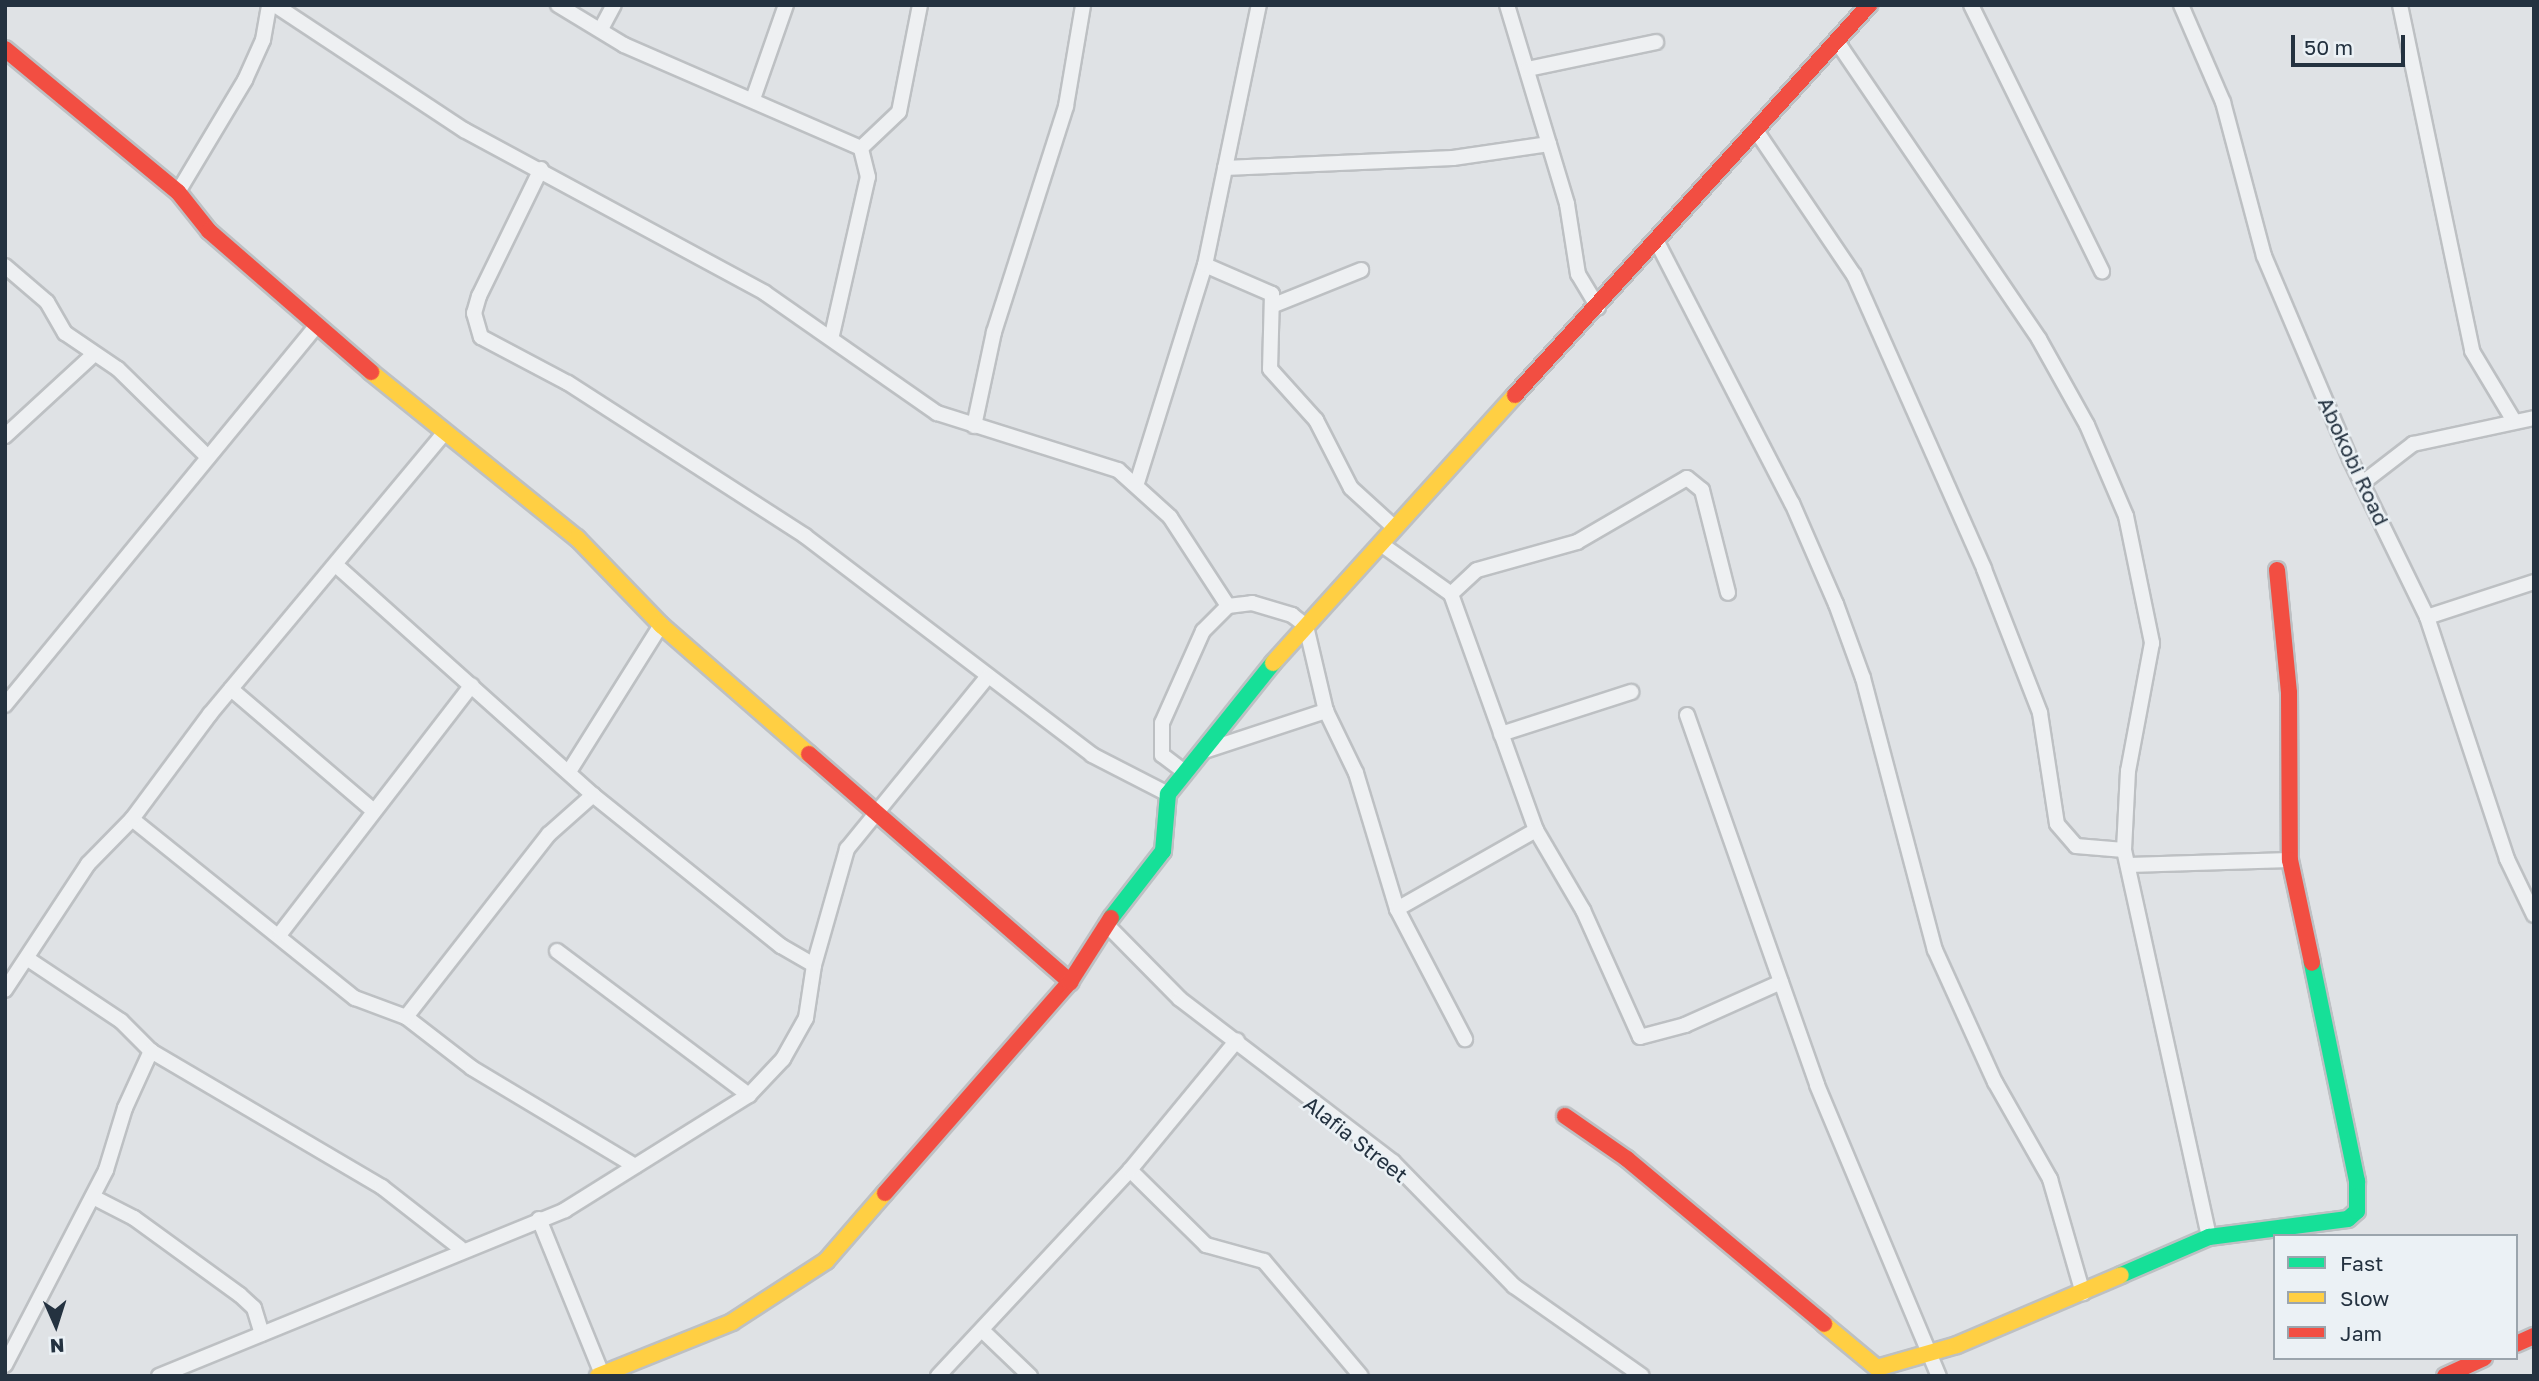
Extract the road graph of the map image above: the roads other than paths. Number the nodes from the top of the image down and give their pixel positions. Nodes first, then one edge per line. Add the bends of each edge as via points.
1 (269, 5) edge
2 (275, 5) edge
3 (558, 5) edge
4 (614, 5) edge
5 (786, 5) edge
6 (920, 5) edge
7 (1083, 5) edge
8 (1259, 5) edge
9 (1507, 5) edge
10 (1869, 5) edge
11 (1971, 5) edge
12 (2181, 5) edge
13 (2400, 5) edge
14 (601, 29) junction
15 (1656, 42) dead end
16 (1838, 43) junction
17 (5, 49) edge
18 (1528, 69) junction
19 (753, 99) junction
20 (1757, 132) junction
21 (1549, 144) junction
22 (861, 148) junction
23 (541, 169) junction
24 (1225, 169) junction
25 (178, 192) junction
26 (1657, 242) junction
27 (1205, 265) junction
28 (5, 266) edge
29 (1361, 270) dead end
30 (2102, 271) dead end
31 (1274, 305) junction
32 (1598, 307) junction
33 (315, 327) junction
34 (832, 335) junction
35 (93, 355) junction
36 (2534, 418) edge
37 (2514, 421) junction
38 (974, 426) junction
39 (444, 433) junction
40 (5, 436) edge
41 (208, 457) junction
42 (2365, 481) junction
43 (1137, 483) junction
44 (1395, 528) junction
45 (1381, 544) junction
46 (337, 566) junction
47 (2277, 570) dead end
48 (2534, 582) edge
49 (1727, 593) dead end
50 (1451, 594) junction
51 (1228, 606) junction
52 (2427, 617) junction
53 (661, 625) junction
54 (1306, 626) junction
55 (988, 676) junction
56 (472, 685) junction
57 (231, 689) junction
58 (1631, 692) dead end
59 (5, 705) edge
60 (1326, 711) junction
61 (1686, 715) dead end
62 (1501, 734) junction
63 (1201, 752) junction
64 (570, 770) junction
65 (1182, 770) junction
66 (1168, 794) junction
67 (593, 795) junction
68 (876, 808) junction
69 (374, 811) junction
70 (132, 819) junction
71 (1536, 830) junction
72 (2124, 850) junction
73 (2290, 860) junction
74 (2129, 865) junction
75 (1397, 909) junction
76 (2534, 915) edge
77 (1106, 924) junction
78 (280, 934) junction
79 (557, 951) dead end
80 (28, 959) junction
81 (814, 965) junction
82 (1070, 982) junction
83 (1781, 982) junction
84 (5, 989) edge
85 (405, 1017) junction
86 (1465, 1039) dead end
87 (1237, 1040) junction
88 (151, 1051) junction
89 (749, 1096) junction
90 (1565, 1116) dead end
91 (635, 1166) junction
92 (1130, 1170) junction
93 (93, 1197) junction
94 (539, 1219) junction
95 (2209, 1237) junction
96 (460, 1248) junction
97 (2083, 1293) junction
98 (984, 1332) junction
99 (262, 1334) junction
100 (2534, 1336) edge
101 (2518, 1343) edge
102 (1931, 1354) junction
103 (2480, 1360) edge
104 (5, 1365) edge
105 (600, 1375) edge
106 (159, 1376) edge
107 (938, 1376) edge
108 (1030, 1376) edge
109 (1361, 1376) edge
110 (1642, 1376) edge
111 (1939, 1376) edge
112 (2445, 1376) edge

1 - 25 street via 263,40 245,80
2 - 23 street via 464,130
3 - 14 street
4 - 14 street
5 - 19 street
6 - 22 street via 899,112
7 - 38 street via 1066,106 994,332
8 - 24 street
9 - 18 street
10 - 16 street
11 - 30 street
12 - 42 street, Abokobi Road via 2223,102 2263,256 2350,459
13 - 37 street via 2472,351
14 - 19 street
15 - 18 street
16 - 20 street
16 - 72 street via 2039,339 2122,504 2152,643 2128,771
17 - 25 street
18 - 21 street
19 - 22 street via 792,123
20 - 26 street
20 - 72 street via 1854,275 1994,592 2040,713 2057,824 2076,846
21 - 24 street via 1453,159
21 - 32 street via 1578,274
22 - 34 street via 868,177
23 - 34 street
23 - 55 street via 479,296 474,313 481,337 568,383 805,536
24 - 27 street
25 - 33 street via 209,232
26 - 32 street
26 - 97 street via 1792,503 1836,604 1863,678 1935,950 1995,1082 2050,1179
27 - 31 street via 1272,294
27 - 43 street
28 - 35 street
29 - 31 street
31 - 44 street via 1270,369 1316,420 1352,488
32 - 44 street
33 - 39 street
33 - 41 street
34 - 38 street via 937,413
35 - 40 street
35 - 41 street via 118,369
36 - 37 street
37 - 42 street via 2413,444
38 - 43 street via 1106,465
39 - 46 street
39 - 53 street via 577,538
41 - 59 street
42 - 52 street, Abokobi Road
43 - 51 street via 1189,542
44 - 45 street
45 - 50 street
45 - 54 street
46 - 56 street
46 - 57 street
47 - 73 street via 2289,693
48 - 52 street
49 - 50 street via 1702,490 1687,478 1577,542 1477,570
50 - 62 street
51 - 54 street via 1275,607
51 - 65 street via 1203,631 1163,723 1162,755
52 - 76 street, Abokobi Road via 2507,859
53 - 64 street
53 - 68 street
54 - 60 street
54 - 63 street
55 - 66 street via 1092,755
55 - 68 street
56 - 64 street
56 - 69 street
57 - 69 street
57 - 70 street
58 - 62 street
60 - 63 street
60 - 75 street via 1356,773
61 - 83 street
62 - 71 street
63 - 65 street
64 - 67 street
65 - 66 street
66 - 77 street via 1163,851
67 - 81 street via 781,946
67 - 85 street via 549,834
68 - 81 street via 847,849
68 - 82 street
69 - 78 street
70 - 78 street
70 - 80 street via 57,904
71 - 75 street
71 - 83 street via 1583,911 1640,1037
72 - 74 street
73 - 74 street
73 - 95 street via 2339,1086 2357,1211 2338,1221
74 - 95 street
75 - 86 street
77 - 82 street
77 - 87 street, Alafia Street via 1163,985
78 - 85 street via 355,998
79 - 89 street
80 - 84 street
80 - 88 street via 121,1020
81 - 89 street via 806,1018 783,1059
82 - 105 street via 826,1261 732,1322
83 - 102 street via 1817,1085
85 - 91 street via 472,1068
87 - 92 street
87 - 110 street, Alafia Street via 1282,1083 1392,1162 1514,1286
88 - 93 street
88 - 96 street via 382,1187
89 - 91 street
90 - 102 street via 1764,1270 1870,1366
91 - 94 street via 590,1197
92 - 98 street
92 - 109 street via 1206,1245 1264,1261
93 - 99 street via 134,1219 240,1295 254,1308
93 - 104 street
94 - 96 street
94 - 105 street
95 - 97 street
96 - 99 street
97 - 102 street
98 - 107 street
98 - 108 street
99 - 106 street
100 - 101 street
102 - 111 street
103 - 112 street

